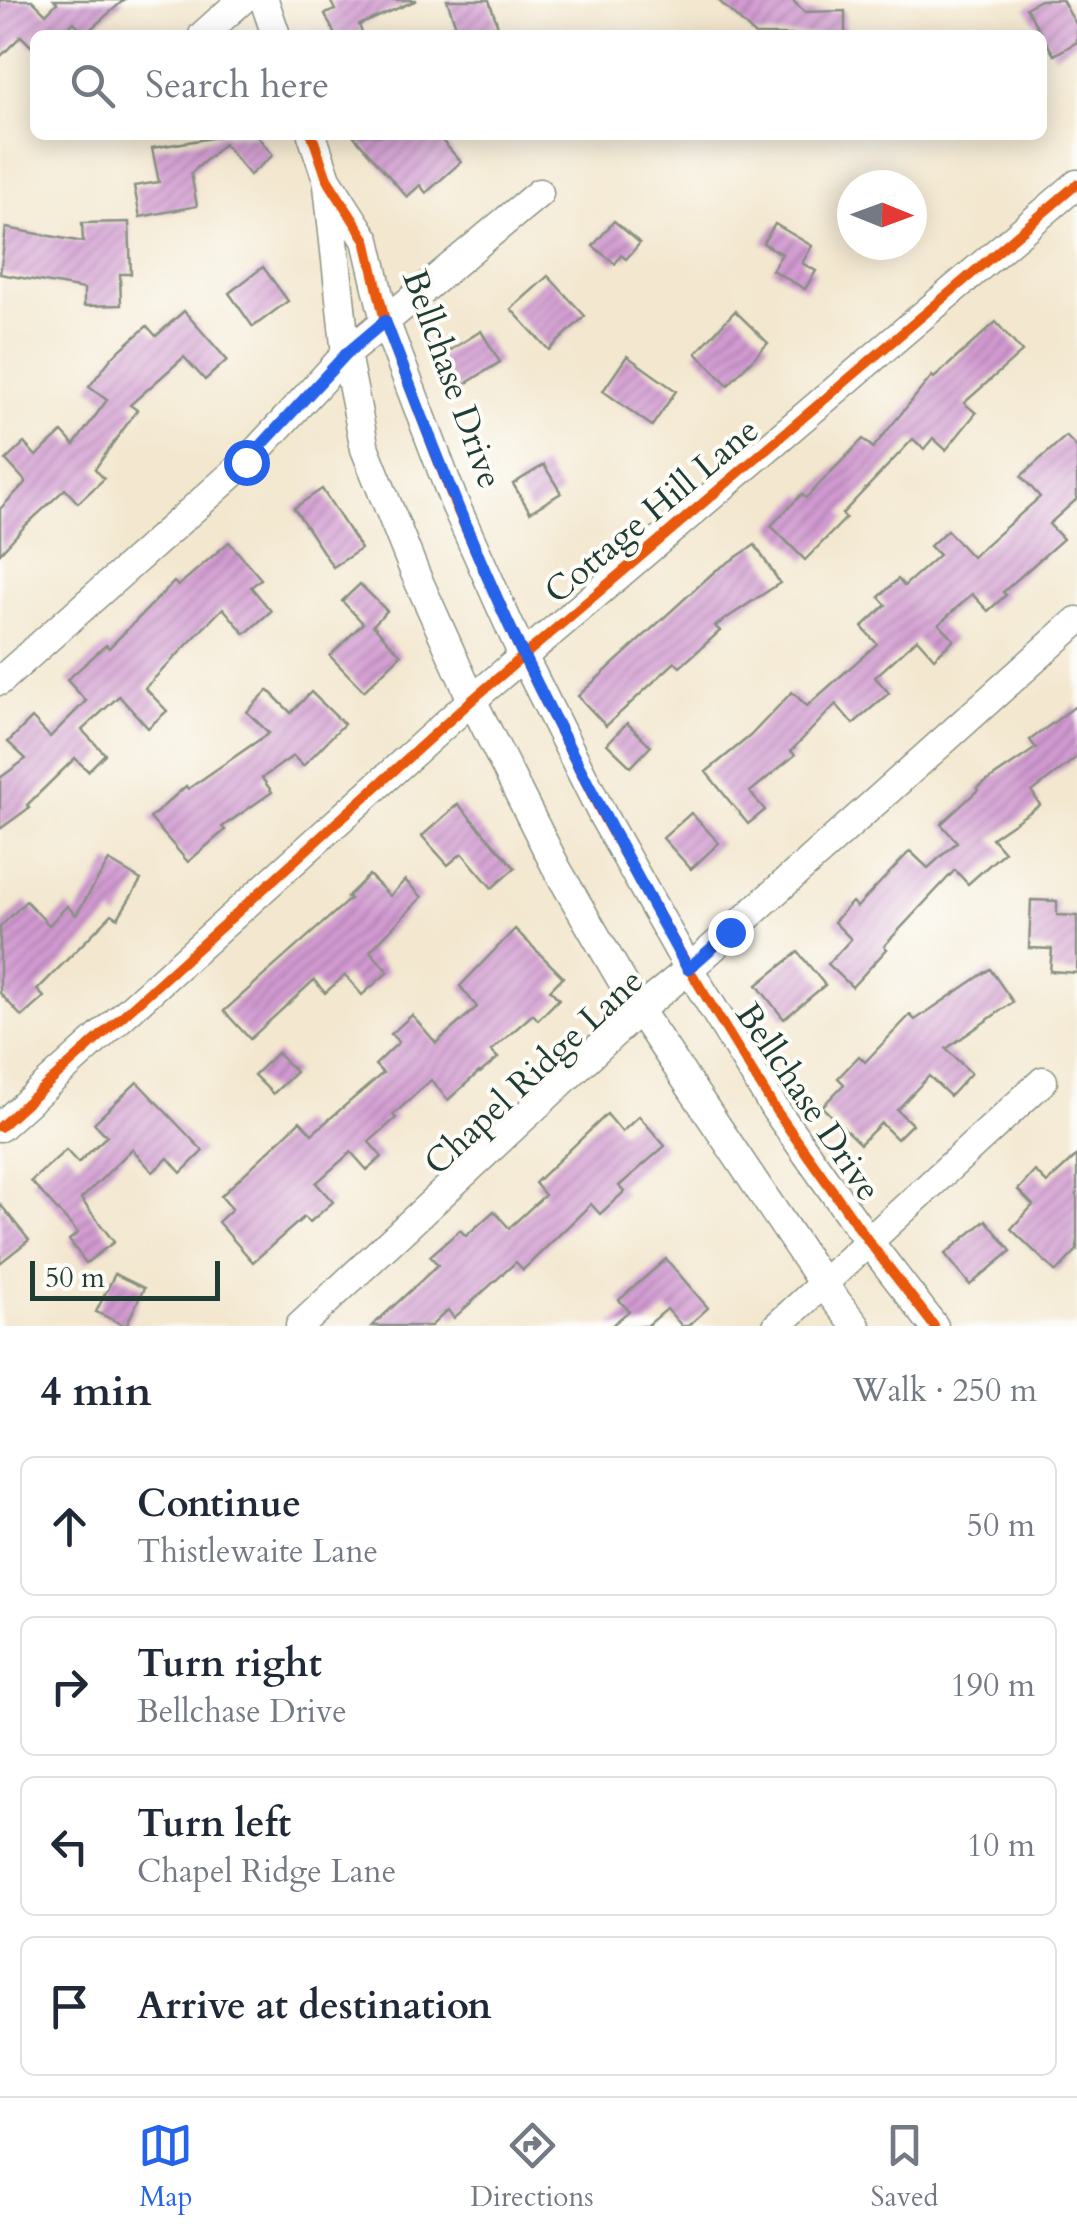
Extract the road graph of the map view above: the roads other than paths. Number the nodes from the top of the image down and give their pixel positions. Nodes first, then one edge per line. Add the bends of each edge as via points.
1 (242, 0) edge
2 (264, 0) edge
3 (209, 30) edge
4 (274, 30) edge
5 (314, 140) edge
6 (327, 179) junction
7 (1077, 184) edge
8 (539, 193) dead end
9 (385, 321) junction
10 (346, 354) junction
11 (1077, 622) edge
12 (524, 656) junction
13 (0, 681) edge
14 (472, 700) junction
15 (688, 969) junction
16 (639, 1010) junction
17 (1044, 1081) dead end
18 (0, 1127) edge
19 (869, 1242) junction
20 (823, 1284) junction
21 (300, 1326) edge
22 (778, 1326) edge
23 (856, 1326) edge
24 (934, 1326) edge

1 - 3 street
2 - 4 street
5 - 6 street, Bellchase Drive
6 - 9 street, Bellchase Drive via 366,240
6 - 10 street, Bellchase Drive
7 - 12 street, Cottage Hill Lane
8 - 9 street
9 - 10 street
9 - 12 street, Bellchase Drive via 454,502
10 - 13 street via 246,462
10 - 14 street, Bellchase Drive via 365,449
11 - 15 street, Chapel Ridge Lane
12 - 14 street, Cottage Hill Lane
12 - 15 street, Bellchase Drive
14 - 16 street, Bellchase Drive via 556,870
14 - 18 street, Cottage Hill Lane
15 - 16 street, Chapel Ridge Lane
15 - 19 street, Bellchase Drive
16 - 20 street, Bellchase Drive
16 - 21 street, Chapel Ridge Lane
17 - 19 street
19 - 20 street
19 - 24 street, Bellchase Drive
20 - 22 street
20 - 23 street, Bellchase Drive

